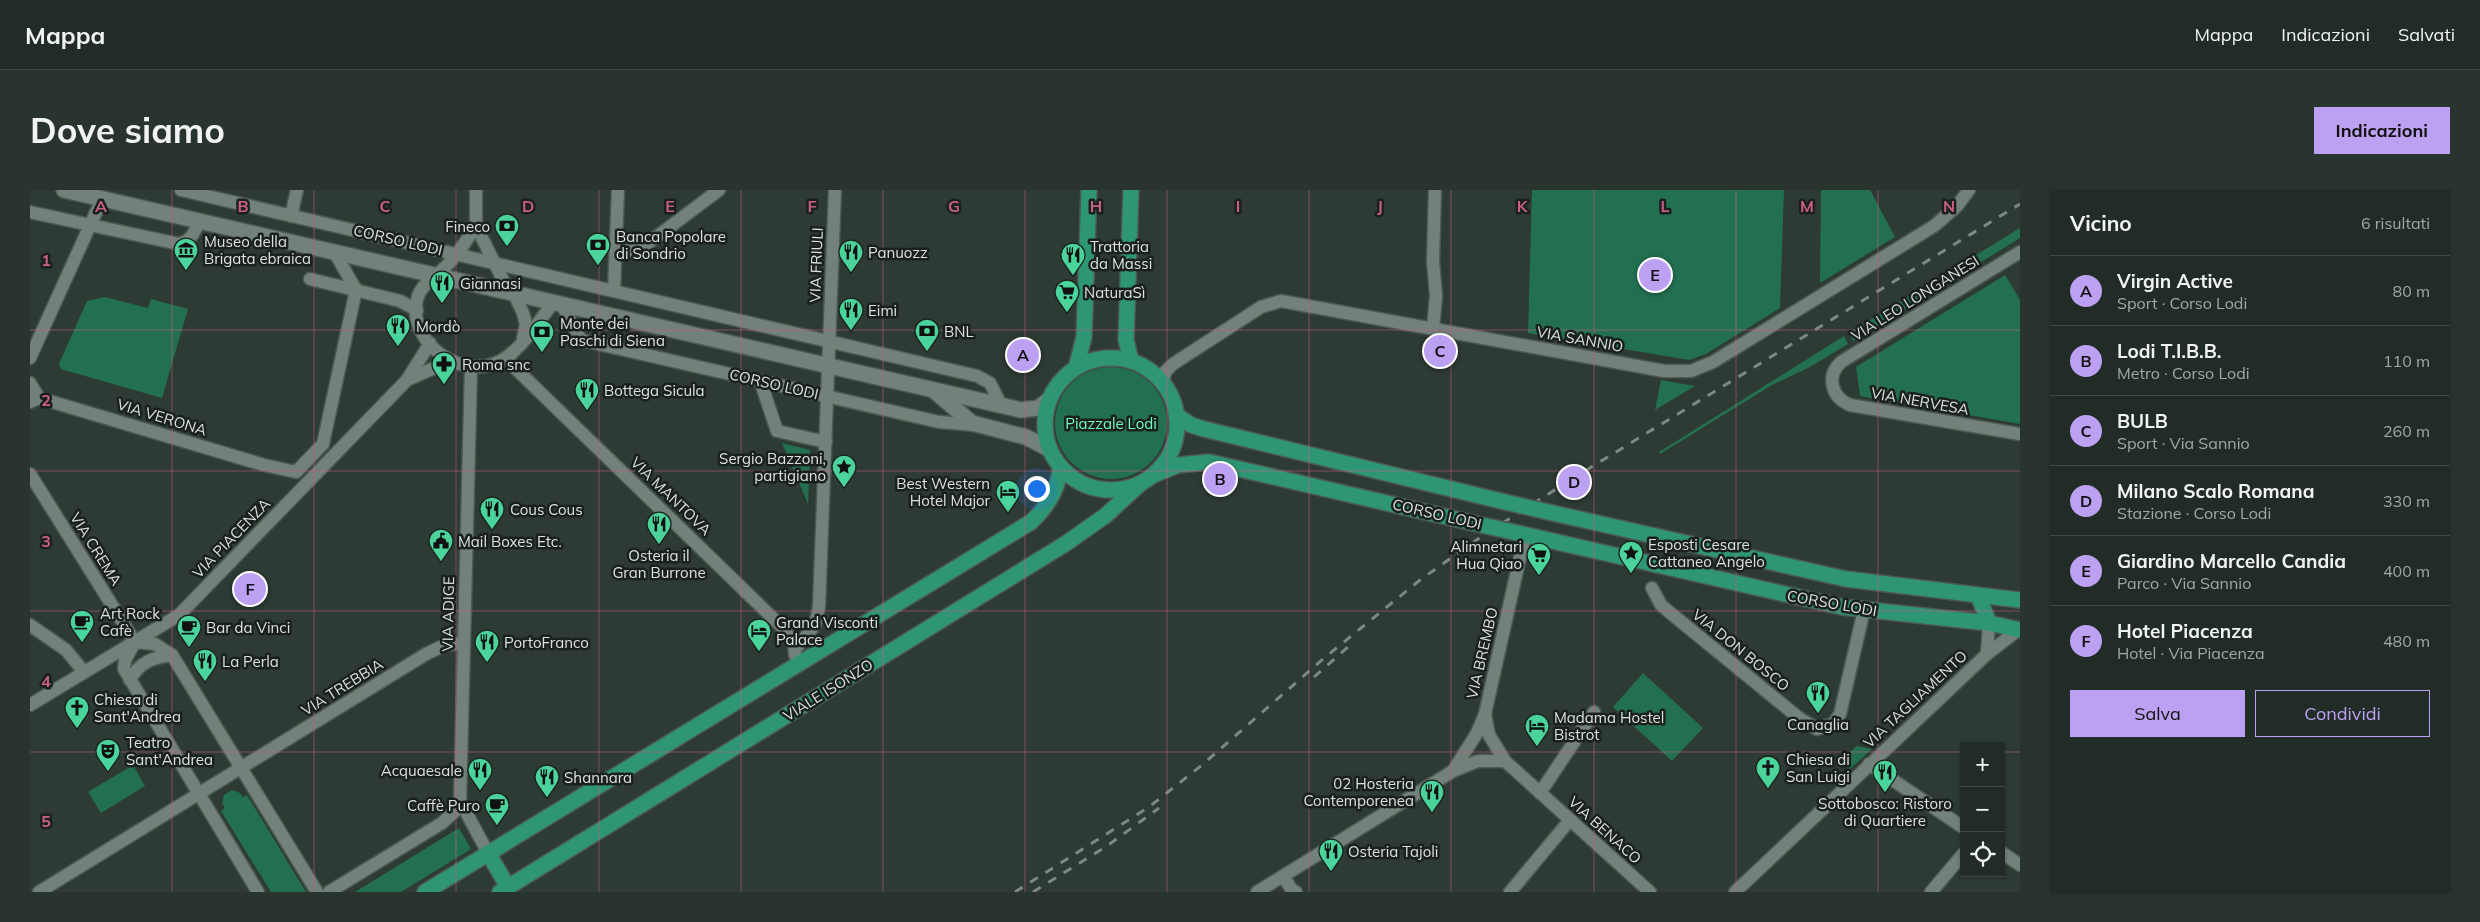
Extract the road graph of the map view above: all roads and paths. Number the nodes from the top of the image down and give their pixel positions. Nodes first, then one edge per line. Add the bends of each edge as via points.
1 (64, 190) edge
2 (181, 190) edge
3 (297, 190) edge
4 (476, 190) edge
5 (618, 190) edge
6 (719, 190) edge
7 (834, 190) edge
8 (1089, 190) edge
9 (1131, 190) edge
10 (1435, 190) edge
11 (1969, 190) edge
12 (102, 199) junction
13 (30, 212) edge
14 (291, 216) junction
15 (199, 221) junction
16 (90, 226) junction
17 (476, 226) junction
18 (617, 250) junction
19 (2020, 252) edge
20 (335, 253) junction
21 (457, 254) junction
22 (494, 263) junction
23 (436, 276) junction
24 (310, 279) dead end
25 (356, 290) junction
26 (614, 291) junction
27 (512, 294) junction
28 (557, 304) junction
29 (417, 310) junction
30 (1433, 329) junction
31 (522, 341) junction
32 (830, 342) junction
33 (430, 343) junction
34 (30, 358) edge
35 (507, 358) junction
36 (450, 361) junction
37 (1131, 361) junction
38 (829, 366) junction
39 (471, 368) junction
40 (1076, 368) junction
41 (1832, 377) joint
42 (407, 380) junction
43 (764, 382) junction
44 (30, 383) edge
45 (1163, 383) junction
46 (932, 389) junction
47 (828, 397) junction
48 (1050, 399) junction
49 (34, 400) edge
50 (1001, 405) junction
51 (1176, 414) junction
52 (976, 425) junction
53 (324, 430) junction
54 (2020, 434) edge
55 (826, 442) junction
56 (342, 446) junction
57 (1049, 449) junction
58 (1060, 467) junction
59 (30, 474) edge
60 (1147, 479) junction
61 (1524, 534) junction
62 (1652, 588) dead end
63 (1978, 595) junction
64 (2020, 600) edge
65 (1864, 610) junction
66 (1989, 623) junction
67 (30, 625) edge
68 (2019, 630) edge
69 (135, 642) junction
70 (464, 643) junction
71 (796, 648) junction
72 (1988, 654) junction
73 (172, 655) junction
74 (795, 666) junction
75 (84, 672) junction
76 (130, 680) junction
77 (30, 705) edge
78 (1594, 712) dead end
79 (1485, 714) junction
80 (1505, 762) junction
81 (1869, 764) junction
82 (241, 768) junction
83 (1453, 771) junction
84 (1540, 793) junction
85 (199, 794) junction
86 (460, 801) junction
87 (1570, 820) junction
88 (442, 823) junction
89 (1960, 825) edge
90 (478, 837) junction
91 (488, 853) junction
92 (2005, 855) edge
93 (1960, 858) edge
94 (2020, 865) edge
95 (1283, 876) junction
96 (504, 889) edge
97 (39, 892) edge
98 (258, 892) edge
99 (317, 892) edge
100 (329, 892) edge
101 (425, 892) edge
102 (1257, 892) edge
103 (1296, 892) edge
104 (1510, 892) edge
105 (1650, 892) edge
106 (1735, 892) edge
107 (1931, 892) edge

1 - 12 main road, CORSO LODI
2 - 14 street, CORSO LODI
3 - 14 street
4 - 17 street
5 - 18 street
6 - 18 street via 648,244 631,251
7 - 32 street, VIA FRIULI
8 - 40 main road via 1084,337
9 - 37 main road via 1126,340
10 - 30 street via 1433,261 1436,296
11 - 30 street, VIA SANNIO via 1957,206 1934,226 1696,370 1664,371
12 - 15 main road, CORSO LODI
12 - 16 street
13 - 16 street
14 - 21 street, CORSO LODI
15 - 16 street via 194,233 184,243 178,244
15 - 20 main road, CORSO LODI
16 - 34 street
17 - 21 street
17 - 22 street
18 - 26 street
19 - 41 street, VIA LEO LONGANESI via 1841,362
20 - 23 main road, CORSO LODI
20 - 25 street, CORSO LODI
21 - 22 street, CORSO LODI
21 - 23 street
22 - 26 street, CORSO LODI
22 - 27 street
23 - 27 main road, CORSO LODI
23 - 29 street via 420,293
24 - 25 street
25 - 29 street
25 - 53 street
26 - 32 street, CORSO LODI
27 - 28 main road, CORSO LODI
27 - 31 street via 525,318
28 - 31 street
28 - 38 main road, CORSO LODI
28 - 43 street, CORSO LODI via 581,340
29 - 33 street via 421,329
30 - 45 street, VIA SANNIO via 1277,302 1261,307 1173,364 1165,372
31 - 35 street
32 - 38 street, VIA FRIULI
32 - 50 street, CORSO LODI via 981,377 990,384
33 - 36 street
33 - 42 street, VIA PIACENZA
35 - 39 street via 489,366
35 - 71 street, VIA MANTOVA via 780,625
36 - 39 street
36 - 42 street, VIA PIACENZA
37 - 40 main road via 1113,358 1091,361
37 - 45 main road via 1148,369
38 - 46 main road, CORSO LODI
38 - 47 street, VIA FRIULI
39 - 70 street, VIA ADIGE
40 - 48 main road via 1060,381
41 - 54 street, VIA NERVESA via 1835,393 1850,405
42 - 56 street, VIA PIACENZA
43 - 47 street, CORSO LODI
43 - 55 street via 763,389 777,431
44 - 49 street
45 - 51 main road via 1172,397
46 - 50 main road, CORSO LODI
46 - 52 main road, CORSO LODI
47 - 52 street, CORSO LODI via 940,422
47 - 55 street, VIA FRIULI
48 - 50 main road, CORSO LODI via 1030,410
48 - 57 main road via 1044,424
49 - 53 street, VIA VERONA via 296,472 323,444
51 - 60 main road via 1177,431 1172,451
51 - 63 main road, CORSO LODI, bridge via 1198,427 1557,514 1846,579
52 - 57 main road, CORSO LODI via 1026,437
53 - 56 street
55 - 71 street, VIA FRIULI via 818,616 815,625
56 - 69 street, VIA PIACENZA via 179,614
57 - 58 main road
58 - 60 main road via 1075,480 1097,489 1116,490
58 - 74 main road via 1056,488 1046,506 1031,522
59 - 69 street, VIA CREMA
60 - 61 main road, CORSO LODI, bridge via 1173,467 1209,462
60 - 96 main road, VIALE ISONZO via 1098,522 1065,544
61 - 65 main road, CORSO LODI via 1789,596
61 - 79 street, VIA BREMBO
62 - 65 street, VIA DON BOSCO via 1668,611 1799,718 1817,729 1833,724 1841,711
63 - 64 main road, CORSO LODI
63 - 66 main road
65 - 66 main road, CORSO LODI
66 - 68 main road, CORSO LODI
66 - 72 street, VIA TAGLIAMENTO
67 - 75 street via 66,650
68 - 72 street, VIA TAGLIAMENTO
69 - 73 street via 155,644
69 - 75 street, VIA PIACENZA
69 - 76 street via 125,660 124,669
70 - 82 street, VIA TREBBIA via 445,645 426,654
70 - 86 street, VIA ADIGE
71 - 74 street
72 - 81 street, VIA TAGLIAMENTO
73 - 76 street via 146,662
73 - 82 street
74 - 91 main road
75 - 77 street, VIA PIACENZA
76 - 85 street
78 - 84 street
79 - 80 street, VIA BENACO via 1489,735
79 - 83 street, VIA BREMBO
80 - 83 street, VIA BREMBO via 1478,761
80 - 84 street, VIA BENACO
81 - 89 street
81 - 106 street, VIA TAGLIAMENTO
82 - 85 street
82 - 99 street
83 - 95 street, VIA BREMBO
84 - 87 street, VIA BENACO
85 - 97 street
85 - 98 street
86 - 88 street
86 - 90 street
87 - 104 street
87 - 105 street, VIA BENACO
88 - 90 street via 460,823
88 - 100 street
90 - 91 street
91 - 96 main road
91 - 101 main road
92 - 94 street
93 - 107 street
95 - 102 street, VIA BREMBO
95 - 103 street

